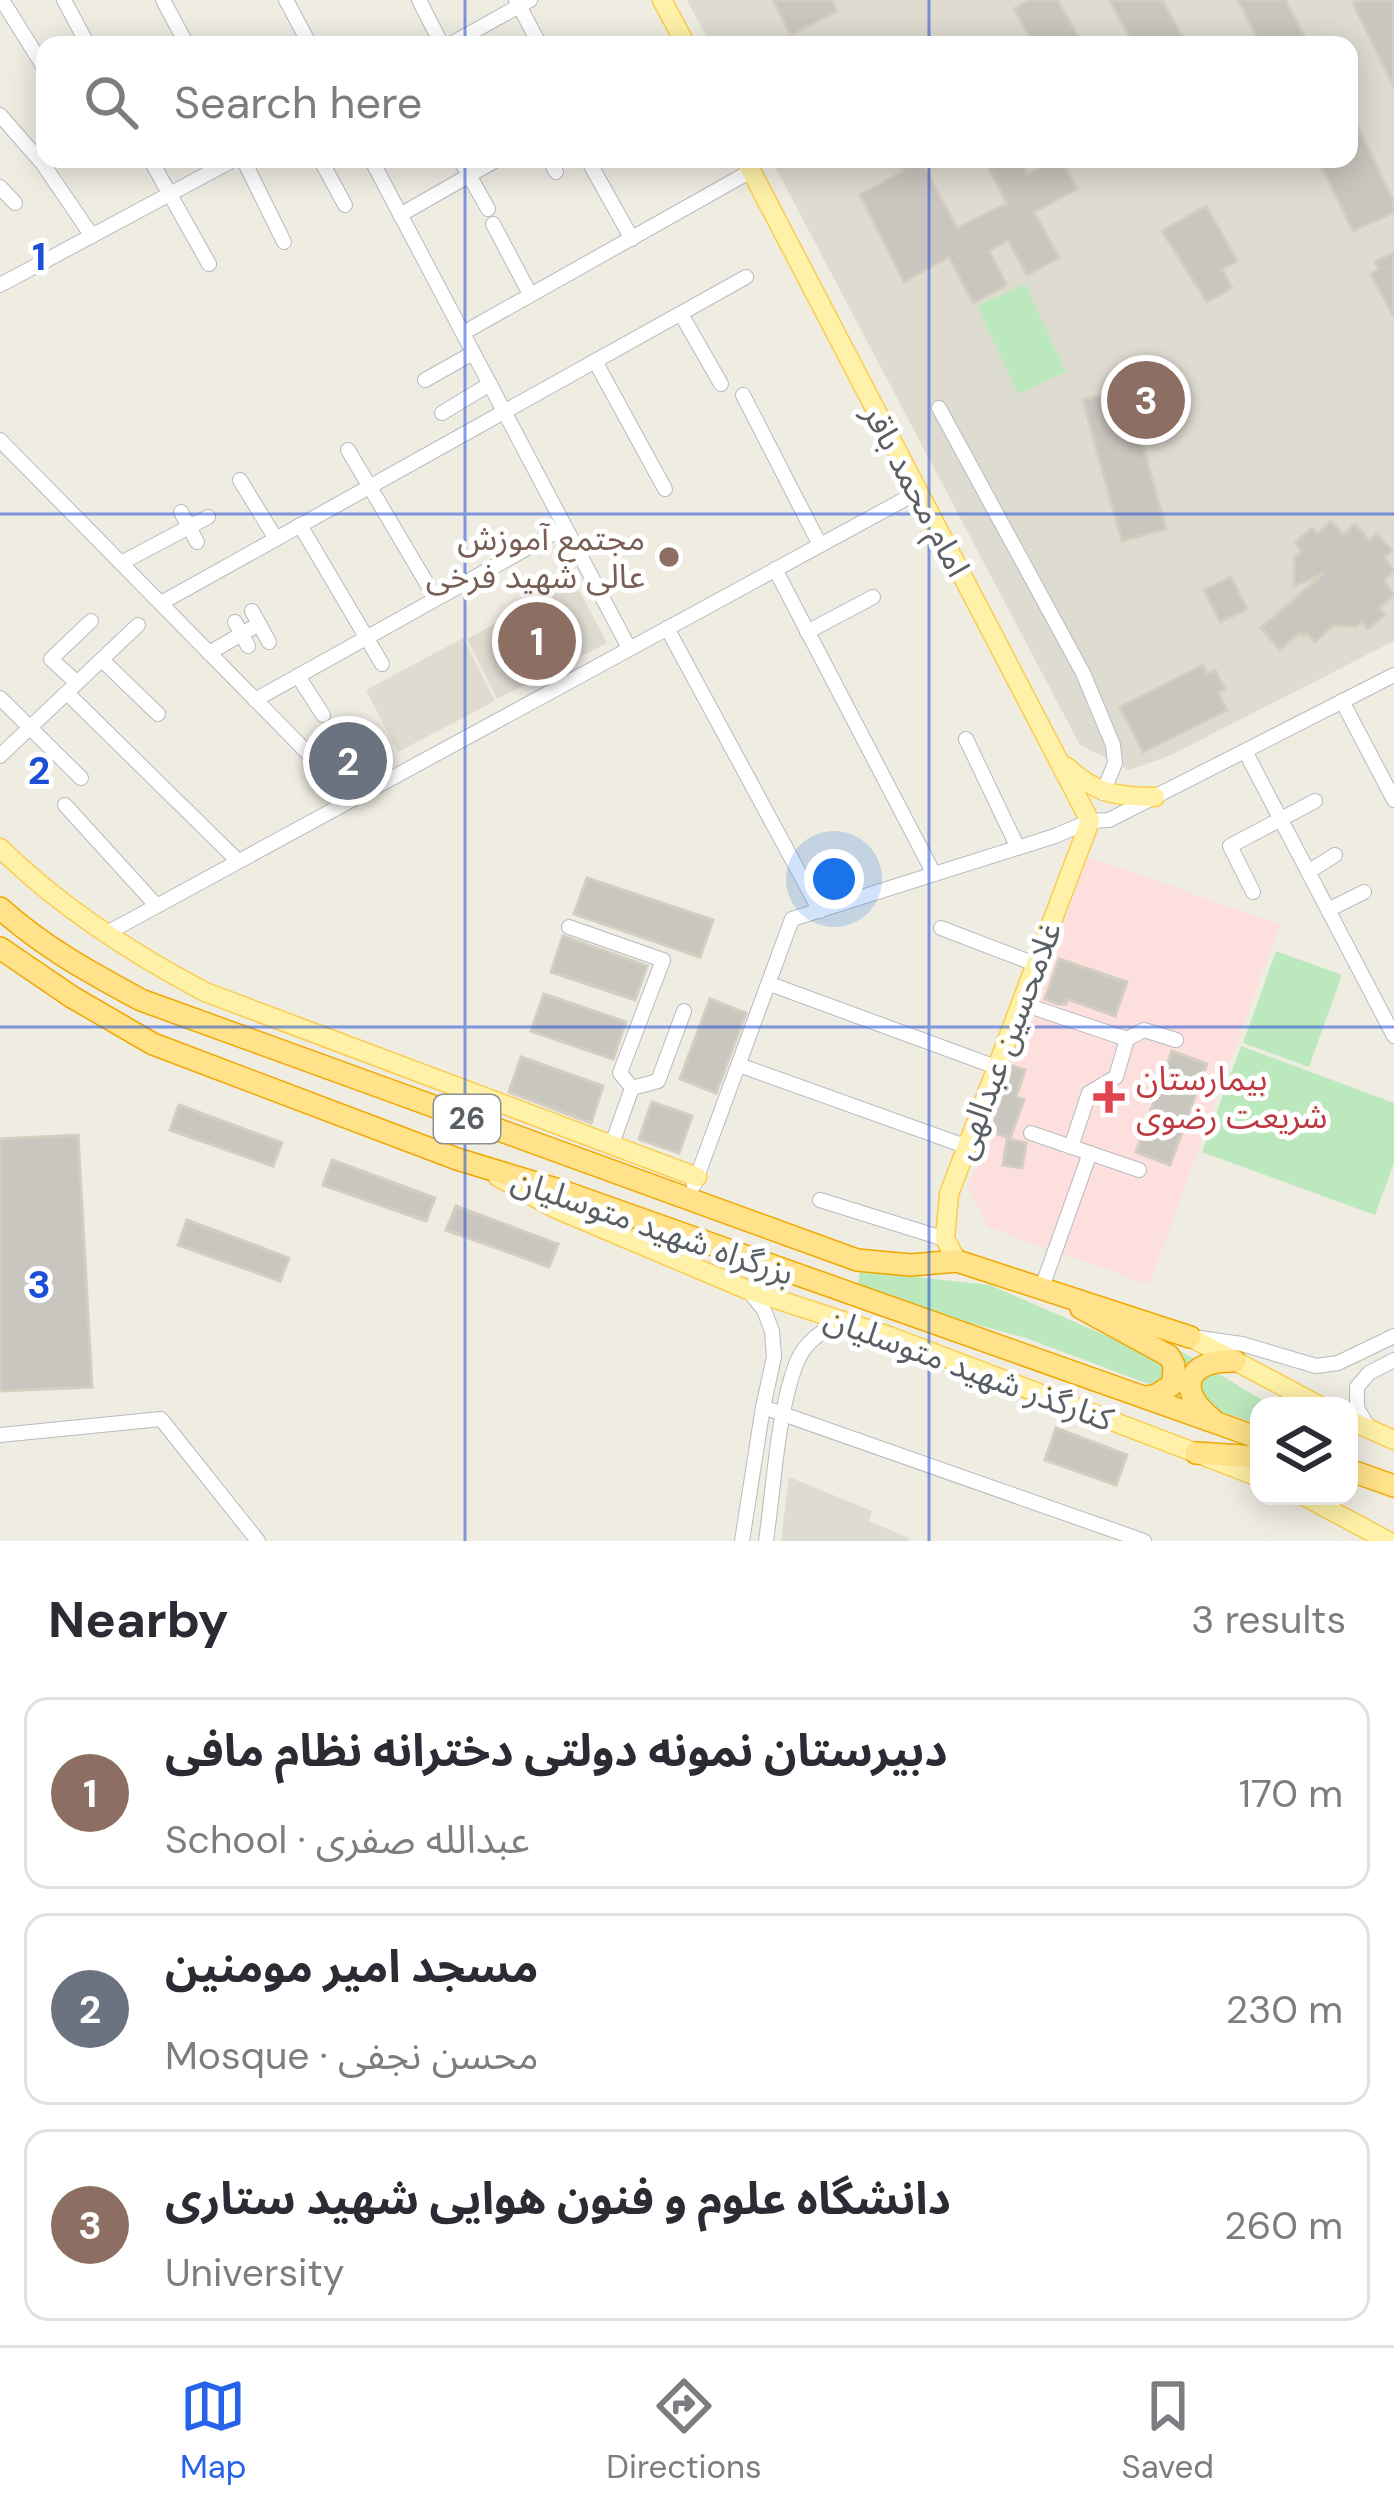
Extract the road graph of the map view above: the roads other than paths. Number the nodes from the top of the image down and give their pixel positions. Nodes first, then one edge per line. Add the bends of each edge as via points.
1 (2, 0) edge
2 (64, 0) edge
3 (163, 0) edge
4 (286, 0) edge
5 (418, 0) edge
6 (662, 0) edge
7 (522, 2) edge
8 (83, 36) edge
9 (182, 36) edge
10 (305, 36) edge
11 (440, 36) edge
12 (461, 36) edge
13 (536, 36) edge
14 (681, 36) edge
15 (36, 54) edge
16 (0, 115) edge
17 (36, 155) edge
18 (47, 168) edge
19 (155, 168) edge
20 (221, 168) edge
21 (244, 168) edge
22 (325, 168) edge
23 (375, 168) edge
24 (465, 168) edge
25 (483, 168) edge
26 (593, 168) edge
27 (743, 168) edge
28 (750, 168) edge
29 (469, 176) junction
30 (0, 187) edge
31 (170, 194) junction
32 (15, 203) dead end
33 (345, 205) dead end
34 (400, 215) junction
35 (92, 236) junction
36 (632, 239) junction
37 (284, 242) dead end
38 (209, 264) dead end
39 (746, 277) dead end
40 (1, 282) edge
41 (530, 294) junction
42 (681, 314) junction
43 (463, 333) junction
44 (473, 353) junction
45 (595, 361) junction
46 (425, 380) dead end
47 (490, 384) junction
48 (721, 384) dead end
49 (743, 395) dead end
50 (939, 408) dead end
51 (504, 412) junction
52 (442, 413) dead end
53 (0, 440) edge
54 (348, 450) dead end
55 (239, 480) dead end
56 (370, 487) junction
57 (665, 489) dead end
58 (918, 492) junction
59 (208, 517) dead end
60 (185, 520) junction
61 (301, 525) junction
62 (565, 527) junction
63 (276, 539) junction
64 (197, 542) dead end
65 (820, 545) junction
66 (122, 563) junction
67 (775, 569) junction
68 (872, 597) dead end
69 (436, 599) junction
70 (161, 603) junction
71 (91, 621) dead end
72 (138, 625) dead end
73 (667, 628) junction
74 (807, 632) junction
75 (367, 638) junction
76 (269, 642) dead end
77 (629, 648) junction
78 (209, 653) junction
79 (102, 660) junction
80 (382, 664) dead end
81 (1394, 675) edge
82 (298, 676) junction
83 (72, 688) junction
84 (0, 698) edge
85 (255, 700) junction
86 (1342, 701) junction
87 (158, 714) dead end
88 (323, 715) dead end
89 (31, 728) junction
90 (966, 739) dead end
91 (1245, 751) junction
92 (0, 756) edge
93 (1056, 757) junction
94 (81, 778) dead end
95 (1103, 793) junction
96 (1155, 797) junction
97 (352, 798) junction
98 (1394, 800) edge
99 (1315, 801) dead end
100 (65, 805) dead end
101 (1281, 820) junction
102 (1090, 821) junction
103 (0, 848) edge
104 (1018, 848) junction
105 (1335, 855) dead end
106 (237, 860) junction
107 (1308, 872) junction
108 (934, 874) junction
109 (1253, 892) dead end
110 (1364, 892) dead end
111 (155, 904) junction
112 (0, 908) edge
113 (1328, 910) junction
114 (820, 911) junction
115 (569, 927) dead end
116 (941, 928) dead end
117 (107, 933) junction
118 (0, 948) edge
119 (1035, 964) junction
120 (770, 984) junction
121 (1020, 1003) junction
122 (1387, 1006) edge
123 (684, 1011) dead end
124 (1394, 1036) edge
125 (1127, 1039) junction
126 (1176, 1040) dead end
127 (739, 1065) junction
128 (996, 1067) junction
129 (632, 1088) junction
130 (1031, 1133) dead end
131 (612, 1144) junction
132 (965, 1146) junction
133 (1071, 1147) junction
134 (1090, 1154) junction
135 (483, 1168) junction
136 (1139, 1170) dead end
137 (697, 1177) junction
138 (820, 1200) dead end
139 (688, 1201) junction
140 (945, 1239) junction
141 (957, 1261) junction
142 (748, 1290) junction
143 (1041, 1290) junction
144 (1071, 1301) junction
145 (844, 1322) junction
146 (1394, 1336) edge
147 (1190, 1337) junction
148 (1394, 1360) edge
149 (1235, 1361) junction
150 (1146, 1397) junction
151 (1303, 1397) edge
152 (763, 1407) junction
153 (786, 1413) junction
154 (1216, 1423) junction
155 (1358, 1425) edge
156 (1372, 1432) junction
157 (0, 1435) edge
158 (1250, 1435) edge
159 (1394, 1440) edge
160 (1196, 1453) junction
161 (1250, 1456) edge
162 (1358, 1473) edge
163 (1250, 1474) edge
164 (1394, 1486) edge
165 (1321, 1505) edge
166 (258, 1541) edge
167 (742, 1541) edge
168 (766, 1541) edge
169 (1144, 1541) edge
170 (1388, 1541) edge

1 - 15 street
2 - 8 street
3 - 9 street
4 - 10 street
5 - 11 street
6 - 14 main road
7 - 12 street
7 - 13 street
16 - 17 street
18 - 35 street
19 - 31 street
20 - 31 street
21 - 37 street
22 - 33 street
23 - 34 street
24 - 29 street
25 - 29 street
26 - 36 street
27 - 36 street
28 - 58 main road, امام محمد باقر
29 - 34 street
29 - 41 street
30 - 32 street
31 - 35 street
31 - 38 street
34 - 43 street
35 - 40 street
36 - 41 street
39 - 42 street
41 - 43 street
42 - 45 street
42 - 48 street
43 - 44 street
44 - 46 street
44 - 47 street
45 - 51 street
45 - 57 street
47 - 51 street
47 - 52 street
49 - 65 street
50 - 95 street via 1083,673 1113,746
51 - 56 street
51 - 62 street
53 - 66 street
54 - 56 street
55 - 63 street
56 - 61 street
56 - 69 street
58 - 65 street
58 - 93 main road, امام محمد باقر
59 - 60 street
60 - 64 street
60 - 66 street
61 - 63 street
61 - 75 street
62 - 69 street
62 - 77 street
63 - 70 street
65 - 67 street
66 - 70 street
67 - 73 street
67 - 74 street
68 - 74 street
69 - 75 street
70 - 78 street
71 - 83 street via 51,659
72 - 79 street
73 - 77 street
73 - 114 street
74 - 108 street
75 - 80 street
75 - 82 street
76 - 78 street via 255,618
77 - 97 street
78 - 85 street
79 - 83 street
79 - 87 street
81 - 86 street
82 - 85 street
82 - 88 street
83 - 89 street
83 - 106 street
84 - 89 street
85 - 97 street
86 - 91 street
86 - 98 street
89 - 92 street
89 - 94 street
90 - 104 street
91 - 96 street
91 - 101 street
93 - 95 main road
93 - 102 main road, امام محمد باقر
95 - 96 main road
96 - 102 street
97 - 106 street
99 - 101 street
100 - 111 street
101 - 107 street
101 - 109 street via 1230,846
102 - 104 street
102 - 119 main road, غلامحسین عبدالهی
103 - 117 main road
104 - 108 street
105 - 107 street
106 - 111 street
107 - 113 street
108 - 114 street
110 - 113 street
111 - 117 street
112 - 139 highway, بزرگراه شهید متوسلیان / 26 via 61,956 141,1000
113 - 122 street
114 - 120 street via 792,920
115 - 129 street via 663,960 620,1073
116 - 119 street
117 - 131 main road via 235,1005
118 - 135 highway, بزرگراه شهید متوسلیان / 26 via 153,1044
119 - 121 main road, غلامحسین عبدالهی
120 - 127 street
120 - 128 street
121 - 125 street
121 - 128 main road, غلامحسین عبدالهی
122 - 124 street
123 - 129 street via 658,1081
125 - 126 street via 1144,1030
125 - 133 street via 1115,1077 1089,1093
127 - 132 street
127 - 137 street
128 - 132 main road, غلامحسین عبدالهی
129 - 131 street
130 - 133 street
131 - 137 main road
132 - 140 main road, غلامحسین عبدالهی
133 - 134 street
134 - 136 street
134 - 143 street
135 - 142 main road, کنارگذر شهید متوسلیان via 554,1208
135 - 150 highway, بزرگراه شهید متوسلیان / 26
137 - 139 street
138 - 140 street
139 - 141 highway, بزرگراه شهید متوسلیان / 26 via 856,1260
140 - 141 main road
141 - 143 highway, بزرگراه شهید متوسلیان / 26
142 - 145 main road, کنارگذر شهید متوسلیان
142 - 152 street via 772,1331
143 - 144 highway, بزرگراه شهید متوسلیان / 26
144 - 147 highway, بزرگراه شهید متوسلیان / 26
144 - 150 highway via 1169,1356 1173,1384
145 - 153 street via 816,1336 797,1360
145 - 160 main road, کنارگذر شهید متوسلیان
146 - 147 street via 1316,1366
147 - 149 main road
148 - 156 street via 1357,1388
149 - 151 main road
149 - 154 highway via 1201,1365 1192,1376 1196,1407
150 - 154 highway, بزرگراه شهید متوسلیان / 26
152 - 153 street
152 - 167 street
153 - 168 street
153 - 169 street
154 - 158 highway, بزرگراه شهید متوسلیان / 26
155 - 156 main road
156 - 159 main road
157 - 166 street via 161,1419
160 - 161 highway
160 - 163 main road, کنارگذر شهید متوسلیان
162 - 164 highway
165 - 170 main road

